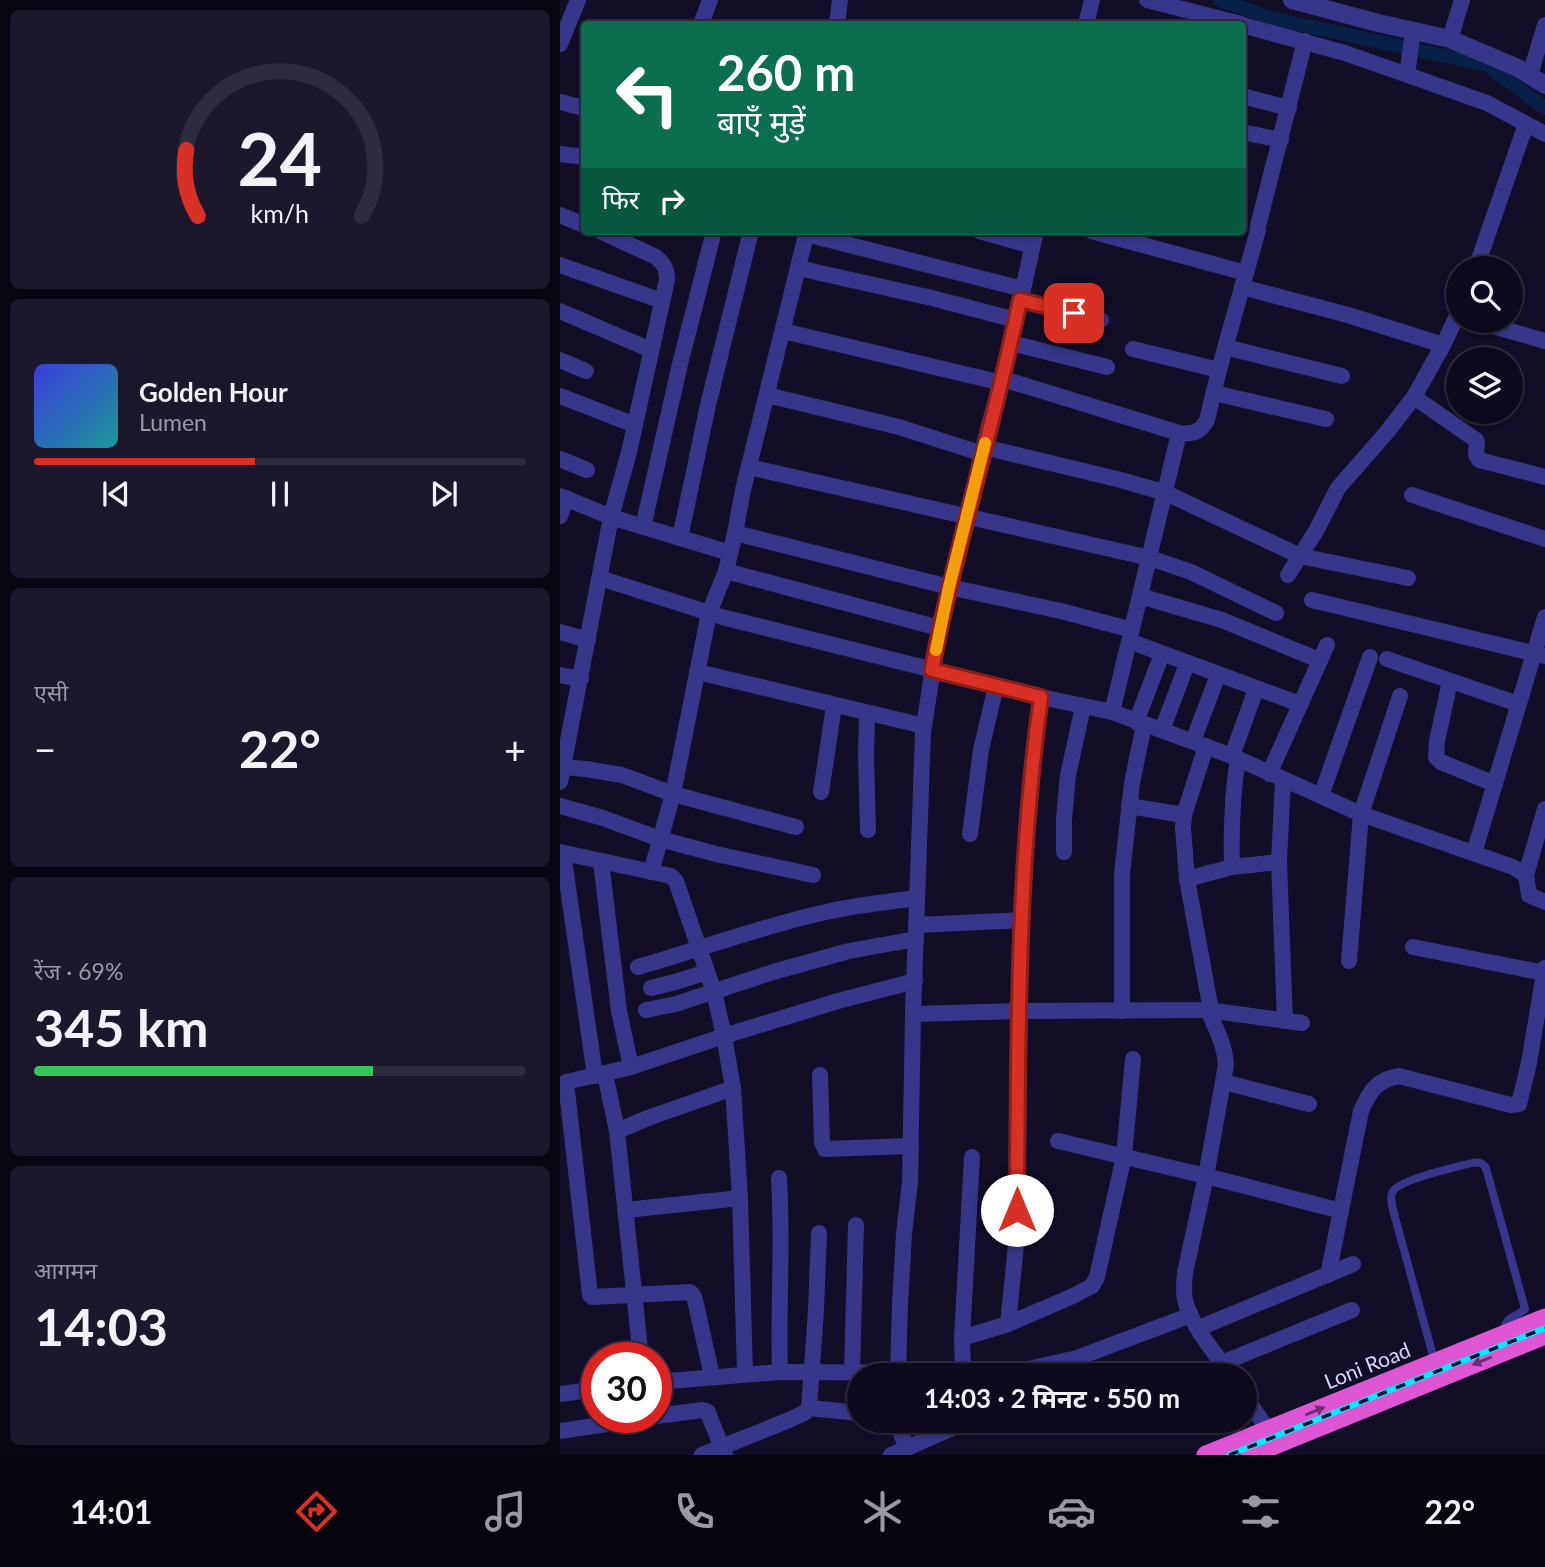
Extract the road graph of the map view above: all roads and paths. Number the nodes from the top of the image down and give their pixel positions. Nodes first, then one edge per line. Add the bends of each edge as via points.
1 (578, 0) edge
2 (710, 0) edge
3 (840, 0) edge
4 (1092, 0) edge
5 (1147, 0) edge
6 (1292, 0) edge
7 (1462, 0) edge
8 (1329, 4) edge
9 (702, 21) edge
10 (837, 21) edge
11 (1088, 21) edge
12 (1227, 21) edge
13 (1545, 25) edge
14 (1246, 26) edge
15 (1450, 39) junction
16 (1305, 41) junction
17 (560, 44) edge
18 (1410, 53) junction
19 (1537, 80) edge
20 (1246, 97) edge
21 (560, 102) edge
22 (581, 107) edge
23 (1289, 108) junction
24 (1527, 124) junction
25 (1246, 133) edge
26 (1545, 134) edge
27 (1281, 140) junction
28 (560, 154) edge
29 (581, 157) edge
30 (560, 215) edge
31 (581, 224) edge
32 (1250, 224) edge
33 (609, 235) edge
34 (713, 235) edge
35 (750, 235) edge
36 (805, 235) edge
37 (816, 235) edge
38 (1010, 235) edge
39 (1103, 235) edge
40 (1034, 238) edge
41 (1480, 256) edge
42 (560, 265) edge
43 (798, 268) junction
44 (1244, 280) junction
45 (1022, 295) junction
46 (662, 301) junction
47 (560, 311) edge
48 (1016, 320) junction
49 (1101, 320) dead end
50 (783, 331) junction
51 (1451, 333) edge
52 (1517, 333) edge
53 (1545, 341) edge
54 (1011, 343) junction
55 (1443, 345) junction
56 (1225, 347) junction
57 (1133, 349) dead end
58 (651, 350) junction
59 (560, 360) edge
60 (1107, 367) dead end
61 (1219, 370) junction
62 (586, 371) dead end
63 (1342, 376) dead end
64 (1002, 381) junction
65 (1214, 393) junction
66 (766, 395) junction
67 (560, 396) edge
68 (1414, 397) junction
69 (1326, 419) dead end
70 (635, 425) junction
71 (1179, 433) junction
72 (983, 451) junction
73 (560, 459) edge
74 (749, 467) junction
75 (587, 470) dead end
76 (1545, 477) edge
77 (1166, 493) junction
78 (1412, 495) dead end
79 (563, 497) edge
80 (968, 515) junction
81 (560, 516) edge
82 (611, 517) junction
83 (643, 527) junction
84 (736, 533) junction
85 (680, 538) junction
86 (1545, 539) edge
87 (730, 553) junction
88 (1300, 556) junction
89 (1150, 558) junction
90 (726, 571) junction
91 (1289, 575) dead end
92 (600, 578) junction
93 (1408, 578) dead end
94 (949, 587) junction
95 (1140, 596) junction
96 (1311, 600) dead end
97 (709, 613) junction
98 (1276, 613) dead end
99 (1545, 617) edge
100 (939, 628) junction
101 (560, 632) edge
102 (1130, 635) junction
103 (588, 640) junction
104 (1327, 645) dead end
105 (1161, 654) junction
106 (1539, 655) edge
107 (1370, 657) dead end
108 (1387, 659) dead end
109 (1320, 660) junction
110 (1187, 664) junction
111 (932, 670) junction
112 (698, 672) junction
113 (560, 674) edge
114 (1218, 675) junction
115 (581, 679) junction
116 (1450, 681) junction
117 (996, 686) junction
118 (1256, 689) junction
119 (1400, 696) dead end
120 (1041, 697) junction
121 (1300, 704) junction
122 (1518, 704) junction
123 (834, 706) junction
124 (1083, 707) junction
125 (1112, 712) junction
126 (867, 713) junction
127 (1140, 723) junction
128 (924, 726) junction
129 (1161, 730) junction
130 (1199, 744) junction
131 (1235, 757) junction
132 (562, 775) edge
133 (1276, 777) junction
134 (1495, 784) junction
135 (821, 792) dead end
136 (673, 794) junction
137 (1321, 796) junction
138 (560, 806) edge
139 (1129, 806) junction
140 (1545, 809) edge
141 (1361, 814) junction
142 (1184, 815) junction
143 (796, 827) dead end
144 (868, 830) dead end
145 (970, 834) dead end
146 (660, 839) junction
147 (1064, 852) dead end
148 (561, 853) edge
149 (1474, 853) junction
150 (601, 862) junction
151 (1279, 862) junction
152 (1232, 867) junction
153 (651, 872) junction
154 (813, 875) dead end
155 (1526, 875) junction
156 (1187, 879) junction
157 (918, 898) junction
158 (1545, 902) edge
159 (1021, 920) junction
160 (916, 932) junction
161 (1413, 947) dead end
162 (699, 949) junction
163 (1349, 961) dead end
164 (638, 967) dead end
165 (1545, 970) edge
166 (707, 972) junction
167 (915, 981) junction
168 (650, 988) dead end
169 (714, 992) junction
170 (646, 1010) dead end
171 (1208, 1010) junction
172 (1019, 1011) junction
173 (1122, 1011) junction
174 (913, 1014) junction
175 (1285, 1021) junction
176 (1302, 1023) dead end
177 (724, 1036) junction
178 (1133, 1059) dead end
179 (632, 1067) junction
180 (600, 1075) junction
181 (820, 1075) dead end
182 (563, 1078) edge
183 (1224, 1082) junction
184 (733, 1088) junction
185 (1309, 1104) dead end
186 (617, 1131) junction
187 (1058, 1141) dead end
188 (910, 1146) junction
189 (1124, 1156) junction
190 (972, 1157) dead end
191 (1206, 1176) junction
192 (779, 1178) dead end
193 (740, 1198) junction
194 (626, 1210) junction
195 (1340, 1212) junction
196 (856, 1225) dead end
197 (819, 1233) dead end
198 (1353, 1264) dead end
199 (1328, 1275) junction
200 (634, 1294) junction
201 (1353, 1310) dead end
202 (1545, 1318) edge
203 (1195, 1322) junction
204 (1008, 1324) junction
205 (1501, 1335) junction
206 (1545, 1335) edge
207 (962, 1338) junction
208 (639, 1342) edge
209 (852, 1363) edge
210 (898, 1363) edge
211 (963, 1363) edge
212 (1055, 1363) edge
213 (1223, 1363) edge
214 (1240, 1363) edge
215 (1435, 1363) junction
216 (780, 1372) junction
217 (847, 1372) edge
218 (745, 1373) junction
219 (812, 1373) junction
220 (712, 1376) junction
221 (672, 1380) edge
222 (581, 1391) edge
223 (560, 1394) edge
224 (809, 1408) junction
225 (847, 1412) edge
226 (672, 1414) edge
227 (581, 1428) edge
228 (560, 1431) edge
229 (901, 1433) edge
230 (941, 1433) edge
231 (1262, 1447) edge
232 (907, 1448) junction
233 (723, 1451) edge
234 (702, 1455) edge
235 (891, 1455) edge
236 (1206, 1455) edge

1 - 17 street
2 - 9 street
3 - 10 street
4 - 11 street
5 - 12 street
6 - 8 street
7 - 15 street
8 - 18 street via 1378,23
13 - 19 street
14 - 16 street
15 - 18 street
15 - 19 street
16 - 18 street
16 - 23 street
18 - 24 street
20 - 23 street
21 - 22 street
23 - 27 street
24 - 26 street
24 - 41 street
25 - 27 street
27 - 32 street
28 - 29 street
30 - 31 street
32 - 44 street via 1258,230
33 - 46 street via 664,263 667,281
34 - 83 street
35 - 85 street
36 - 43 street
37 - 45 street
38 - 40 street
39 - 44 street
40 - 45 street
42 - 46 street
43 - 48 street
43 - 50 street
44 - 55 street
44 - 56 street
45 - 48 street
45 - 49 street
46 - 58 street
47 - 58 street
48 - 54 street
50 - 64 street
50 - 66 street
51 - 55 street
52 - 53 street
54 - 60 street
54 - 64 street
55 - 68 street
56 - 61 street
56 - 63 street
57 - 61 street
58 - 70 street
59 - 62 street
61 - 65 street
64 - 71 street
64 - 72 street
65 - 69 street
65 - 71 street via 1203,428
66 - 72 street
66 - 74 street
67 - 70 street
68 - 76 street via 1476,440 1479,460
68 - 88 street via 1338,488
70 - 82 street
71 - 77 street
72 - 77 street
72 - 80 street
73 - 75 street
74 - 80 street
74 - 84 street
77 - 88 street
77 - 89 street
78 - 86 street
79 - 81 street
79 - 82 street
80 - 89 street
80 - 94 street
82 - 83 street
82 - 92 street
83 - 85 street
84 - 87 street
84 - 94 street
85 - 87 street
87 - 90 street
88 - 91 street
88 - 93 street
89 - 95 street
89 - 98 street via 1191,572
90 - 97 street
90 - 100 street
92 - 97 street
92 - 103 street
94 - 100 street
94 - 102 street via 1060,611
95 - 102 street
95 - 109 street via 1222,620
96 - 106 street
97 - 111 street
97 - 112 street
99 - 106 street
100 - 111 street
101 - 103 street
102 - 105 street
102 - 125 street
103 - 115 street
104 - 109 street
105 - 110 street
105 - 127 street
106 - 122 street
107 - 137 street
108 - 116 street
109 - 121 street
110 - 114 street
110 - 129 street
111 - 117 street
111 - 128 street
112 - 123 street
112 - 136 street
113 - 115 street
114 - 118 street
114 - 130 street
115 - 132 street
116 - 122 street
116 - 134 street via 1436,757
117 - 120 street
117 - 145 street via 981,750
118 - 121 street
118 - 131 street
119 - 141 street
120 - 124 street
120 - 159 street via 1032,754
121 - 133 street
122 - 134 street
123 - 126 street
123 - 135 street
124 - 125 street
124 - 147 street via 1068,775
125 - 127 street
126 - 128 street
126 - 144 street
127 - 129 street
127 - 139 street
128 - 157 street
129 - 130 street
130 - 131 street
130 - 142 street
131 - 133 street
131 - 152 street
132 - 136 street via 609,772
133 - 137 street
133 - 151 street
134 - 149 street
136 - 143 street
136 - 146 street
137 - 141 street
138 - 146 street
139 - 142 street
139 - 173 street via 1121,895
140 - 155 street
141 - 149 street
141 - 163 street
142 - 156 street
146 - 153 street
146 - 154 street
148 - 150 street
148 - 180 street
149 - 155 street
150 - 153 street
150 - 179 street via 619,1012
151 - 152 street
151 - 175 street
152 - 156 street
153 - 162 street via 677,881
155 - 158 street via 1529,895
156 - 171 street
157 - 160 street
157 - 162 street via 827,911
159 - 160 street
159 - 172 street
160 - 167 street
160 - 169 street
161 - 165 street
162 - 164 street
162 - 166 street
165 - 195 street via 1519,1104 1406,1077 1381,1081 1361,1111
166 - 168 street
166 - 169 street
167 - 174 street
167 - 177 street
169 - 170 street
169 - 177 street
171 - 173 street
171 - 175 street
171 - 183 street via 1225,1052
172 - 173 street
172 - 174 street
172 - 204 street via 1017,1235
174 - 188 street
175 - 176 street
177 - 179 street
177 - 184 street
178 - 189 street
179 - 180 street
180 - 182 street
180 - 186 street
181 - 188 street via 825,1149
182 - 200 street via 589,1293 592,1297
183 - 185 street
183 - 191 street
184 - 186 street
184 - 193 street
186 - 194 street
187 - 189 street
188 - 210 street
189 - 191 street
189 - 204 street via 1092,1286
190 - 207 street
191 - 195 street
191 - 203 street via 1185,1273 1185,1300
192 - 216 street
193 - 194 street
193 - 218 street
194 - 200 street
195 - 199 street
196 - 209 street
197 - 219 street
198 - 199 street
199 - 203 street
200 - 208 street
200 - 220 street via 693,1295
201 - 214 street
202 - 205 highway, Loni Road
203 - 212 street
203 - 213 street
204 - 207 street
205 - 215 highway, Loni Road
205 - 215 lane via 1505,1323 1525,1309 1486,1168 1478,1162 1398,1185 1391,1198
206 -> 231 highway, Loni Road
207 - 211 street
231 -> 215 highway, Loni Road
216 - 218 street
216 - 219 street
217 - 219 street
218 - 220 street
219 - 224 street
220 - 221 street
222 - 223 street
224 - 225 street
224 - 233 street
226 - 233 street via 708,1412
227 - 228 street
229 - 232 street
230 - 232 street
231 - 236 highway, Loni Road
232 - 235 street
233 - 234 street

